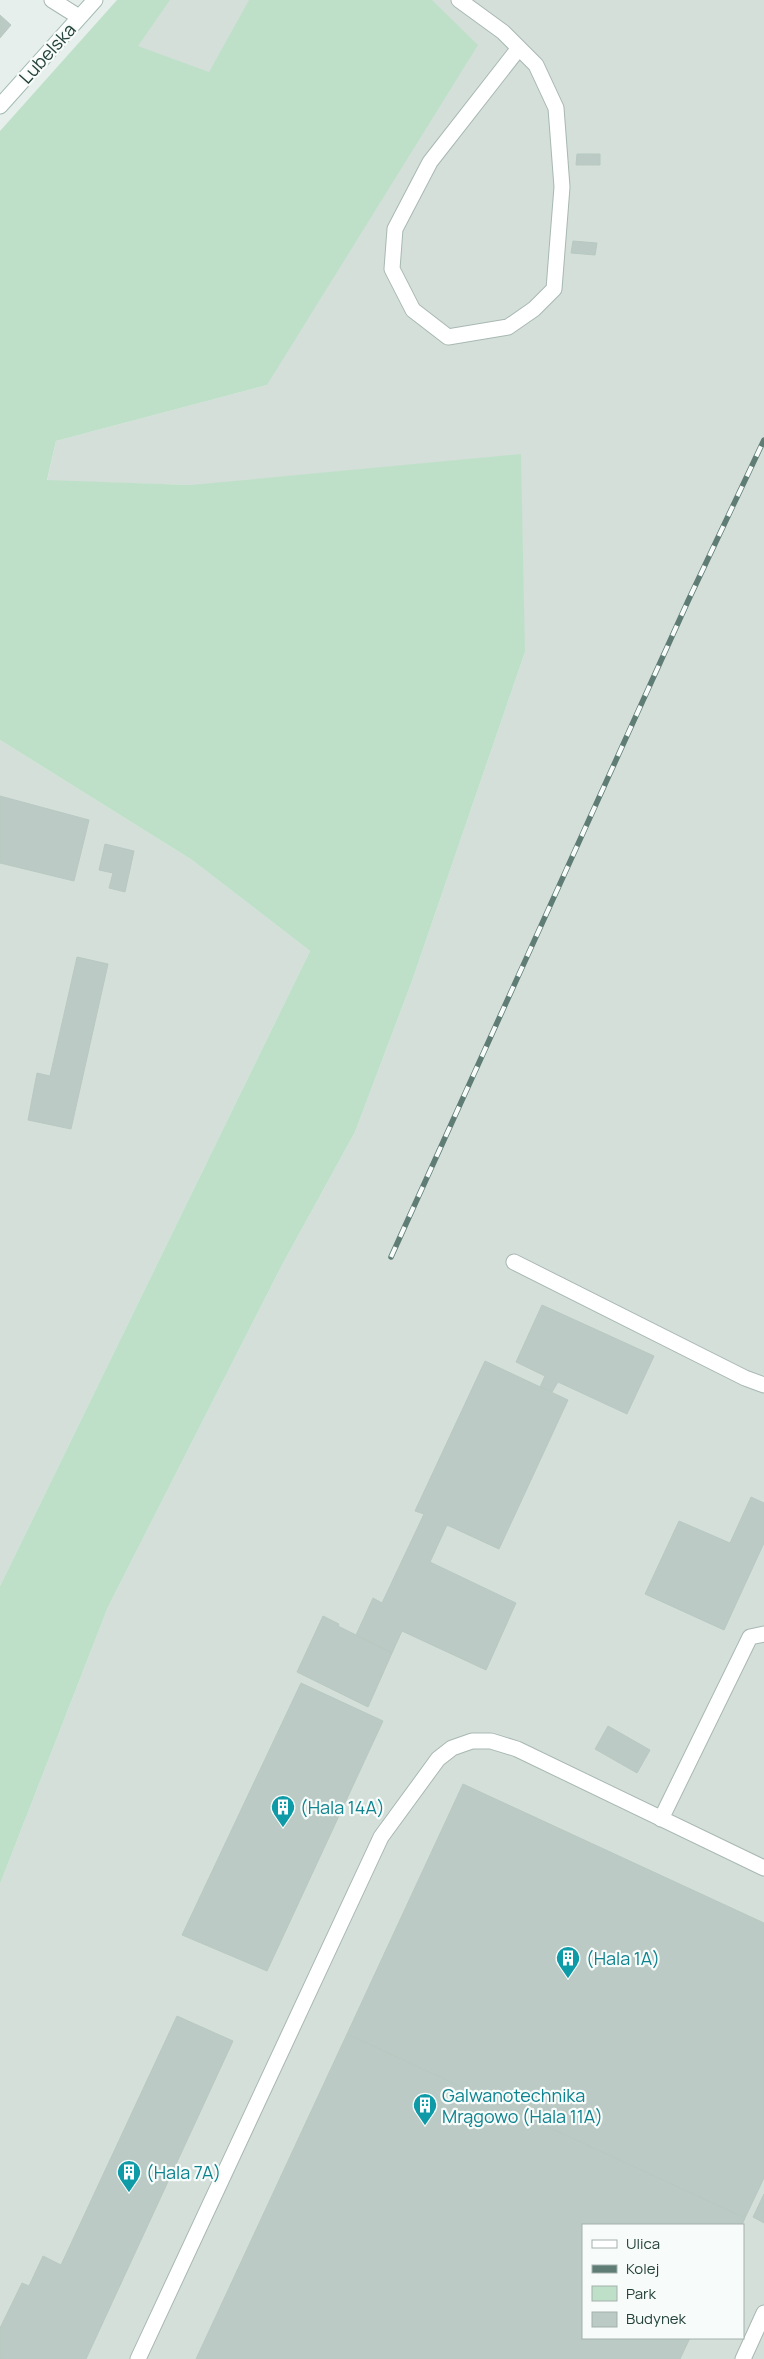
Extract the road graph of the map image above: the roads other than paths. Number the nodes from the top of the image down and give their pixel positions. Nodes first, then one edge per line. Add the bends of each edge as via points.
1 (52, 0) edge
2 (95, 0) edge
3 (460, 0) edge
4 (79, 18) junction
5 (519, 48) junction
6 (0, 106) edge
7 (514, 1262) dead end
8 (764, 1385) edge
9 (764, 1634) edge
10 (661, 1819) junction
11 (764, 1868) edge
12 (764, 2313) edge
13 (138, 2359) edge
14 (743, 2359) edge

1 - 4 street
2 - 4 street, Lubelska
3 - 5 street
4 - 6 street, Lubelska
5 - 5 street via 536,65 556,108 562,187 554,289 534,309 508,327 448,337 413,310 392,269 395,229 430,162
7 - 8 street
9 - 10 street via 750,1637
10 - 11 street
10 - 13 street via 517,1749 491,1741 472,1741 452,1748 438,1759 381,1837
12 - 14 street

